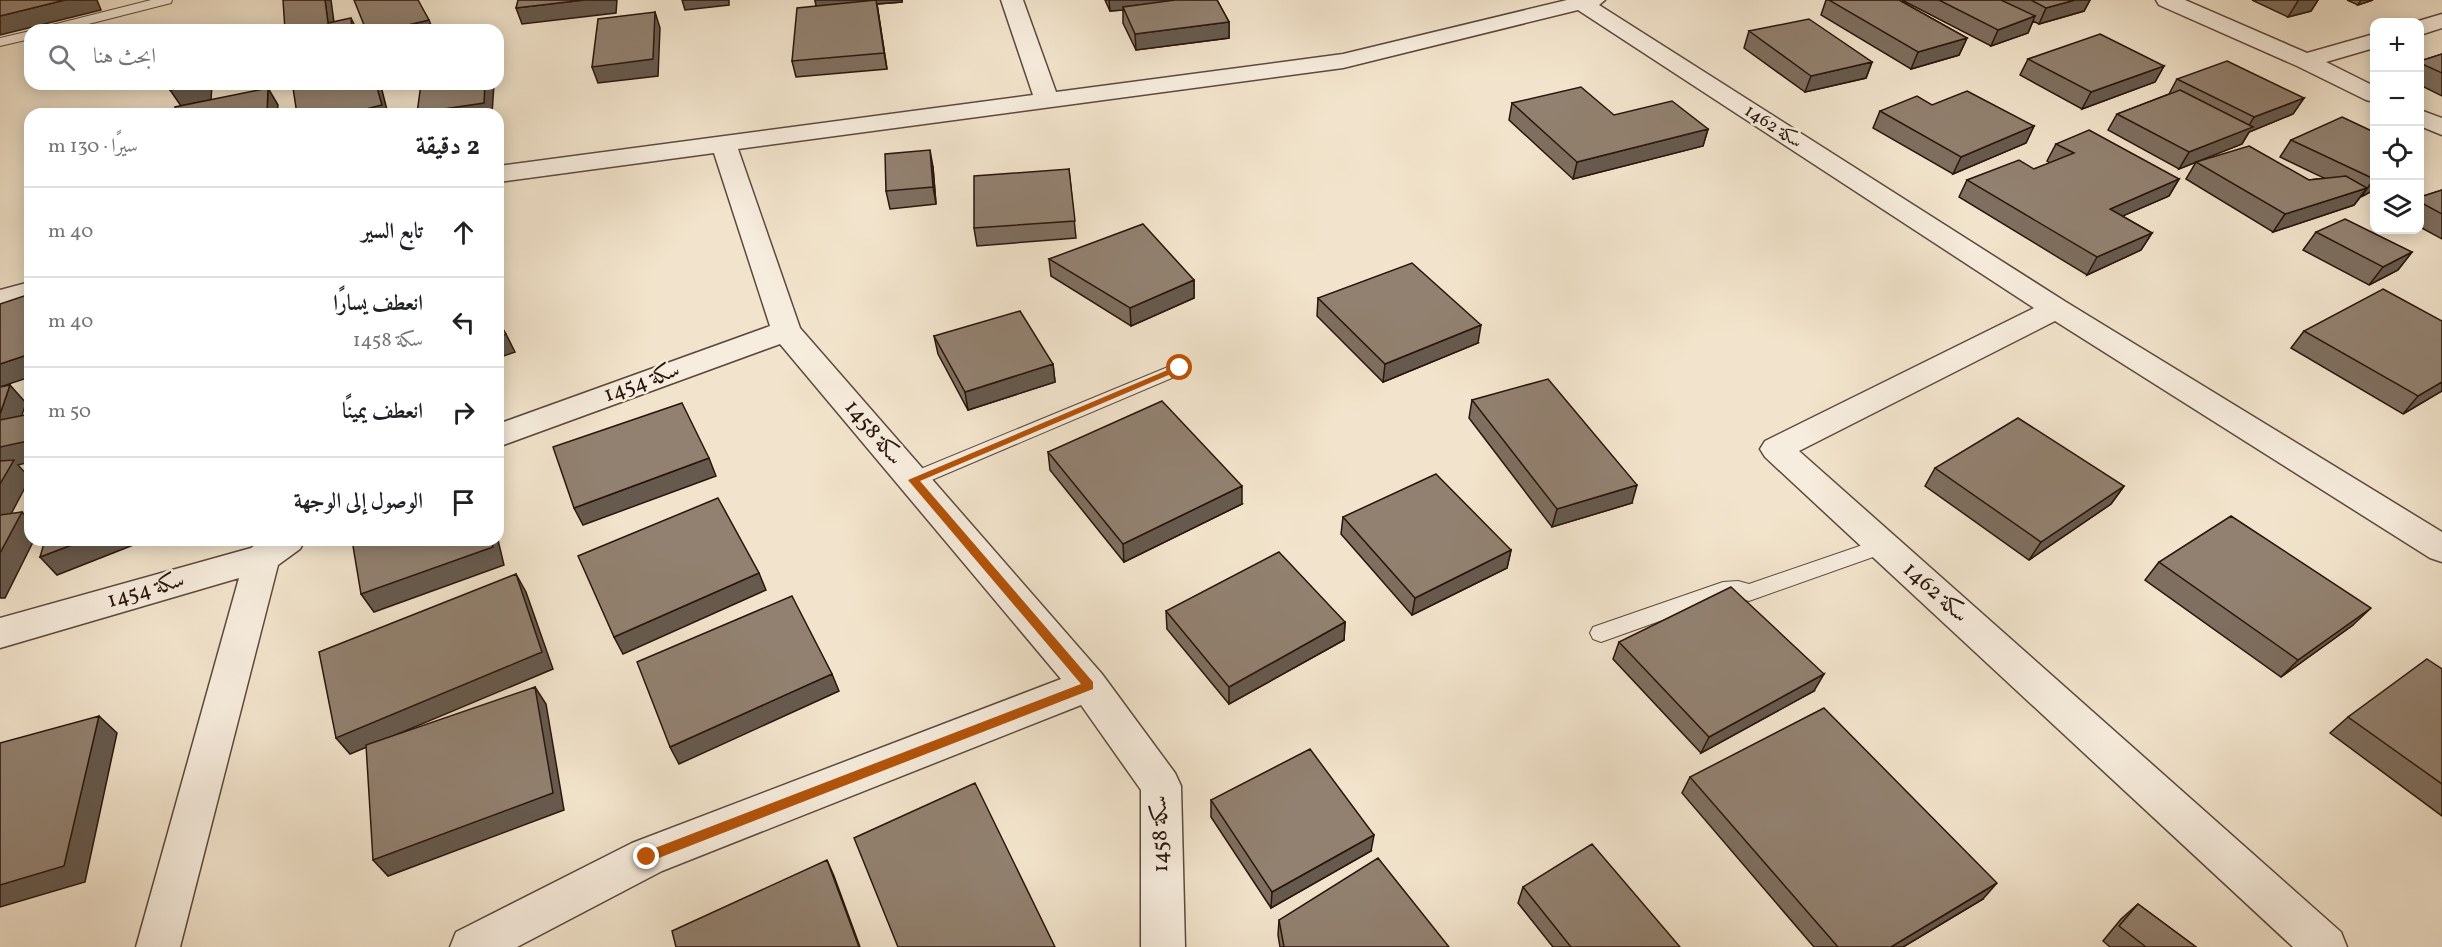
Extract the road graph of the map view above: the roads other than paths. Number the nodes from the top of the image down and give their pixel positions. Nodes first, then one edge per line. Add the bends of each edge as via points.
1 (166, 0) edge
2 (1012, 0) edge
3 (2167, 0) edge
4 (1588, 2) edge
5 (2442, 21) edge
6 (72, 24) edge
7 (2424, 27) edge
8 (24, 36) edge
9 (0, 42) edge
10 (2370, 42) edge
11 (2305, 61) junction
12 (2370, 93) edge
13 (1047, 101) junction
14 (2424, 119) edge
15 (2442, 128) edge
16 (724, 146) junction
17 (504, 173) edge
18 (24, 293) edge
19 (0, 299) edge
20 (2056, 309) junction
21 (786, 331) junction
22 (1180, 368) dead end
23 (504, 434) edge
24 (913, 480) junction
25 (1883, 546) junction
26 (275, 549) edge
27 (2442, 549) edge
28 (0, 633) edge
29 (1601, 633) dead end
30 (1089, 685) junction
31 (158, 947) edge
32 (472, 947) edge
33 (1163, 947) edge
34 (2325, 947) edge

1 - 6 lane
2 - 13 street
3 - 11 street
4 - 13 street via 1343,61
4 - 20 street, سكة 1462
5 - 7 street
8 - 9 lane
10 - 11 street
11 - 12 street
13 - 16 street
14 - 15 street
16 - 17 street
16 - 21 street, سكة 1458
18 - 19 street
20 - 25 street, سكة 1462 via 1776,449
20 - 27 street, سكة 1462
21 - 23 street, سكة 1454
21 - 24 street, سكة 1458
22 - 24 lane
24 - 30 street, سكة 1458
25 - 29 lane via 1749,593 1723,590
25 - 34 street, سكة 1462
26 - 28 street, سكة 1454
26 - 31 street
30 - 32 street via 647,857
30 - 33 street, سكة 1458 via 1161,786

